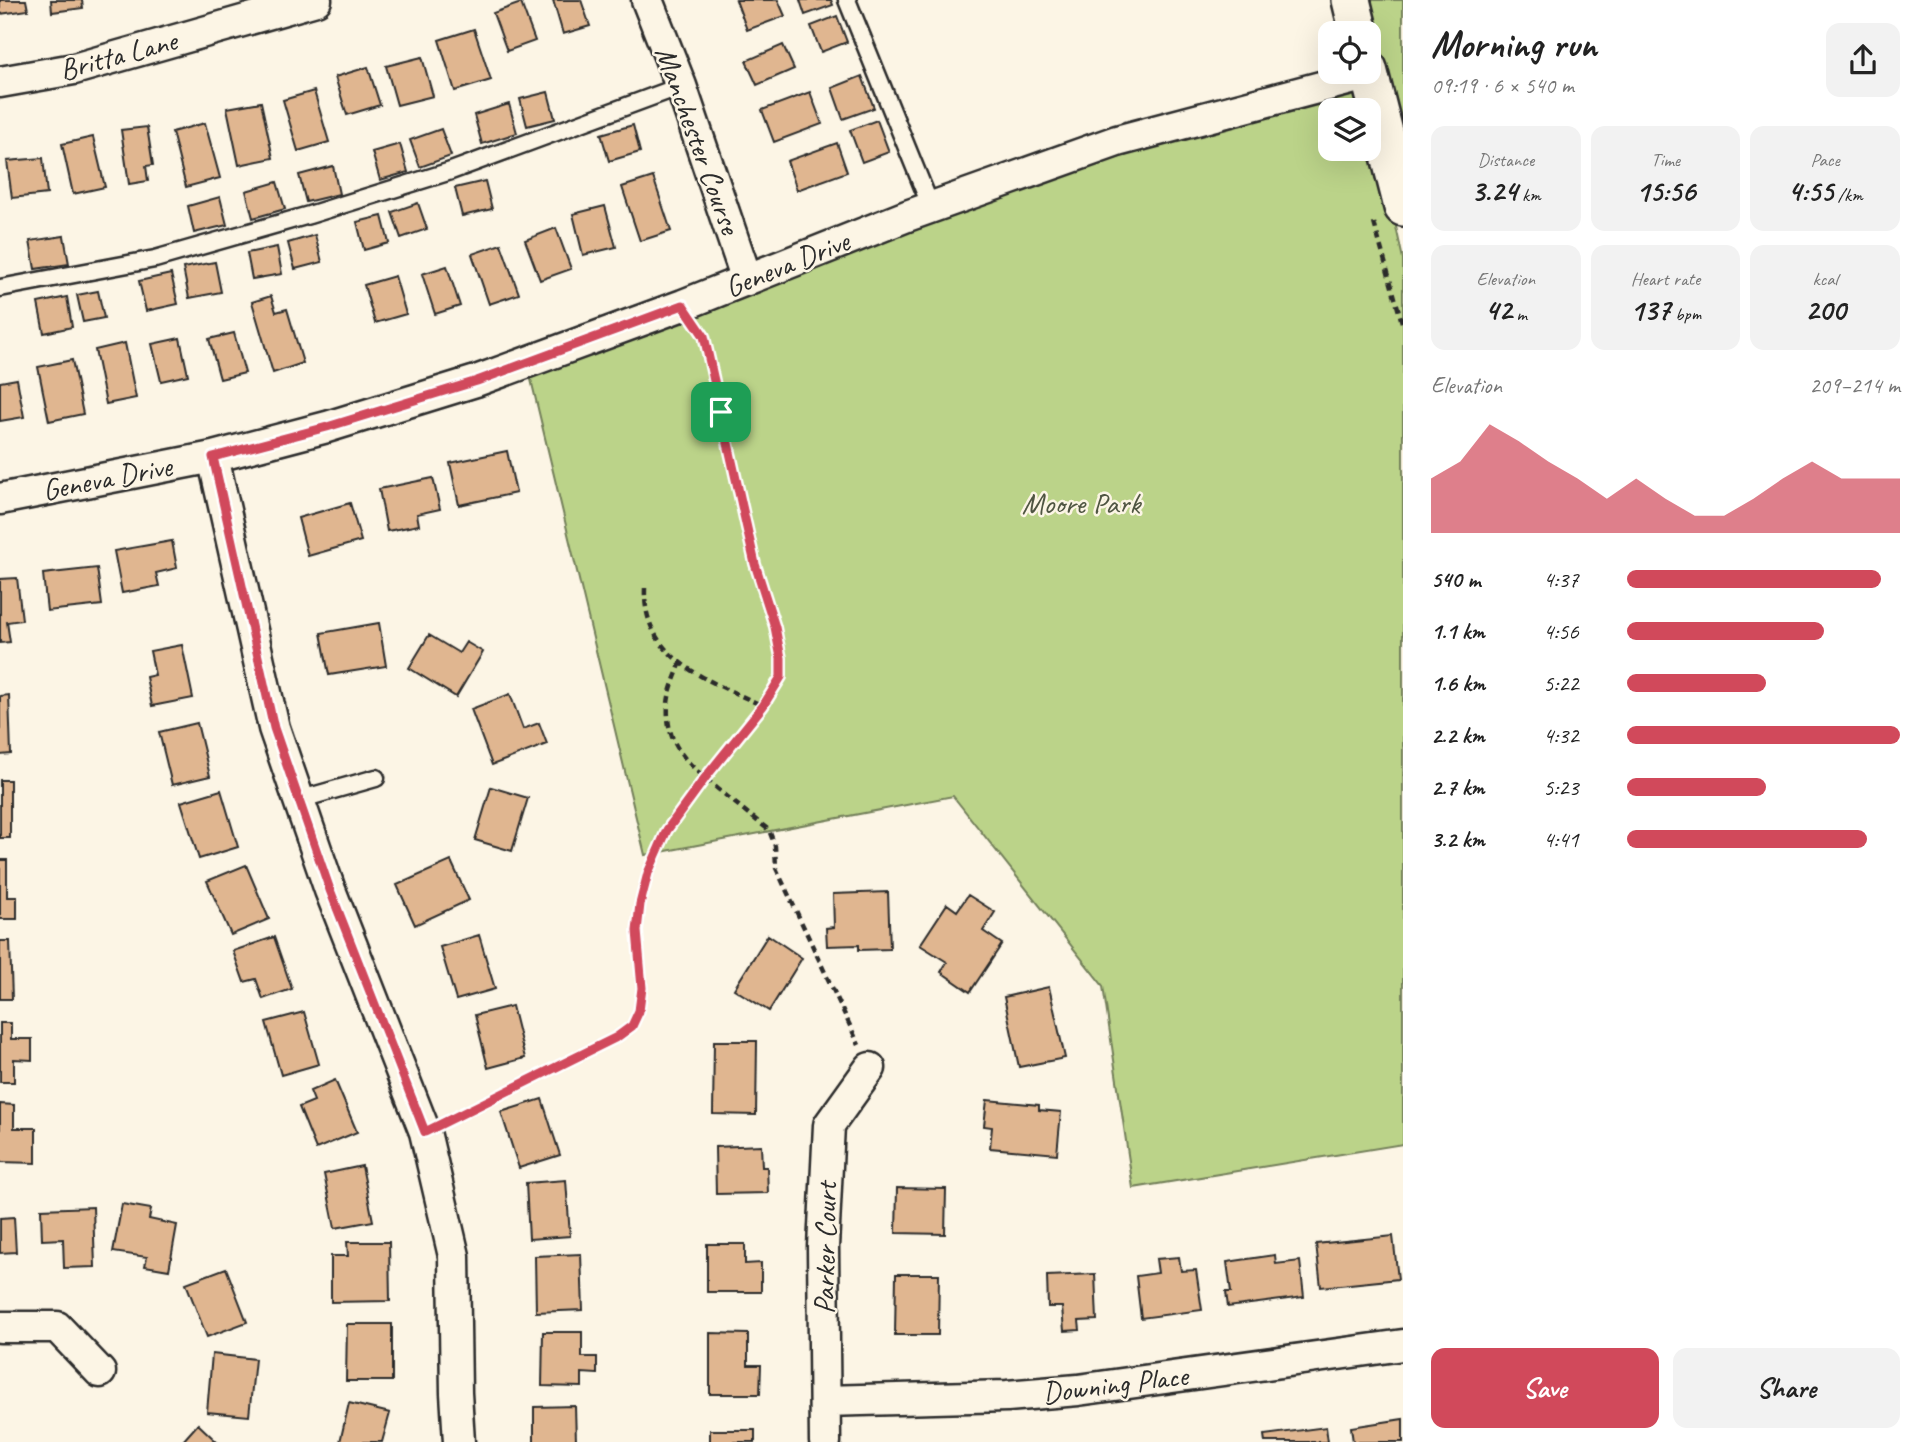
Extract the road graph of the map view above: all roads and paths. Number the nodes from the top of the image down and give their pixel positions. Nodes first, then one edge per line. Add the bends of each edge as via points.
1 (316, 0) edge
2 (647, 0) edge
3 (847, 0) edge
4 (1351, 0) edge
5 (1356, 21) edge
6 (0, 82) edge
7 (1325, 84) edge
8 (1371, 84) edge
9 (681, 86) junction
10 (932, 207) junction
11 (1388, 213) edge
12 (747, 280) junction
13 (0, 288) edge
14 (683, 305) junction
15 (1403, 326) edge
16 (213, 457) junction
17 (0, 499) edge
18 (645, 588) dead end
19 (681, 662) junction
20 (763, 706) junction
21 (376, 778) dead end
22 (705, 778) junction
23 (298, 800) junction
24 (870, 1068) joint
25 (425, 1132) junction
26 (0, 1327) edge
27 (1403, 1345) edge
28 (100, 1372) dead end
29 (825, 1401) junction
30 (459, 1442) edge
31 (825, 1442) edge

1 - 6 street, Britta Lane via 74,69
2 - 9 street, Manchester Course
3 - 10 lane
4 - 5 street
7 - 10 street, Geneva Drive via 1117,141
8 - 11 street
9 - 12 street, Manchester Course
9 - 13 lane via 451,172 309,215 155,259
10 - 12 street, Geneva Drive
11 - 15 path
12 - 14 street, Geneva Drive
14 - 16 street, Geneva Drive via 477,381
14 - 20 path via 704,336 755,564 775,627 781,677
16 - 17 street, Geneva Drive
16 - 23 street via 274,728
18 - 19 path via 653,633
19 - 20 path
19 - 22 path via 668,704 668,724 675,746
20 - 22 path
21 - 23 lane
22 - 24 path via 769,830 776,868
22 - 25 path via 667,830 648,873 637,931 642,988 632,1026
23 - 25 street
24 - 29 street, Parker Court via 829,1125 822,1247
25 - 30 street via 454,1256
26 - 28 street via 57,1327
27 - 29 street, Downing Place via 1078,1390
29 - 31 street, Parker Court

